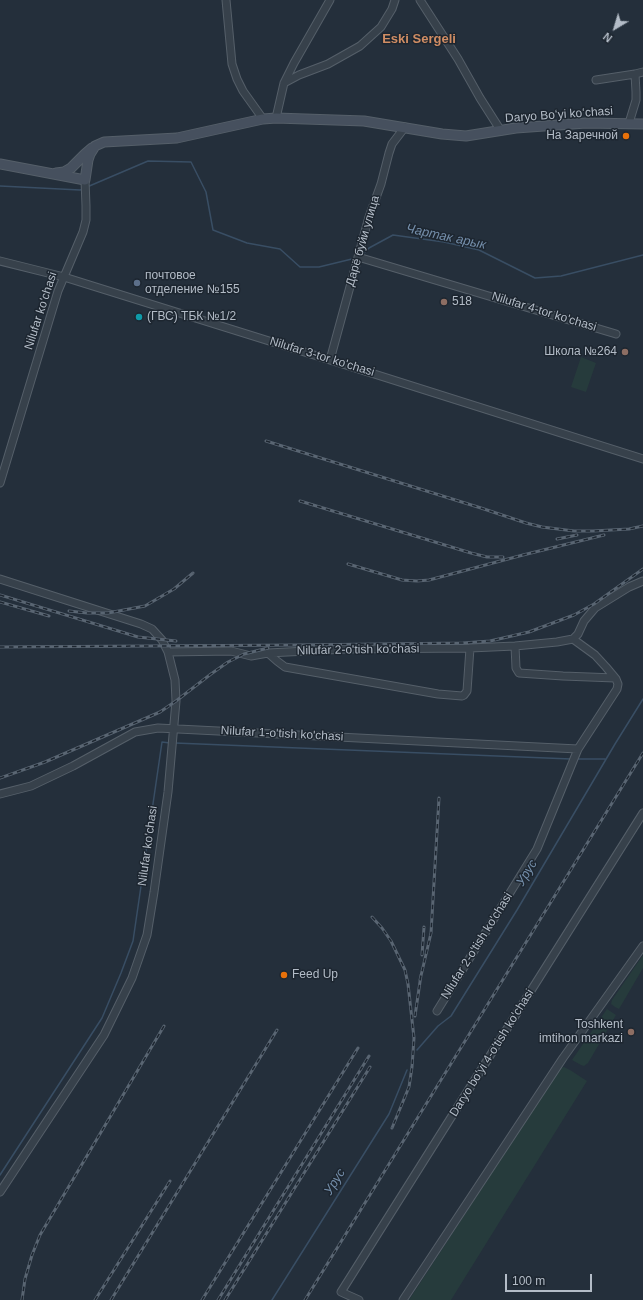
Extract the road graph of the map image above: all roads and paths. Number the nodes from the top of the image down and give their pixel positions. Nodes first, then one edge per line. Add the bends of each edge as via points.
1 (226, 0) edge
2 (330, 0) edge
3 (395, 0) edge
4 (420, 0) edge
5 (643, 72) edge
6 (635, 74) junction
7 (596, 80) dead end
8 (284, 83) junction
9 (276, 118) junction
10 (263, 119) junction
11 (629, 123) junction
12 (643, 124) edge
13 (406, 127) junction
14 (501, 131) junction
15 (95, 146) junction
16 (0, 164) edge
17 (46, 173) junction
18 (85, 180) junction
19 (358, 257) junction
20 (0, 261) edge
21 (64, 277) junction
22 (616, 334) dead end
23 (330, 360) junction
24 (643, 459) edge
25 (0, 483) edge
26 (0, 579) edge
27 (643, 581) edge
28 (573, 639) junction
29 (515, 646) junction
30 (470, 648) junction
31 (168, 652) junction
32 (268, 653) junction
33 (615, 678) junction
34 (174, 728) junction
35 (578, 749) junction
36 (0, 794) edge
37 (643, 813) edge
38 (643, 946) edge
39 (437, 1011) dead end
40 (0, 1192) edge
41 (360, 1300) edge
42 (403, 1300) edge

1 - 10 street via 232,64 243,91
2 - 8 street
3 - 8 street via 381,27 360,46 328,64
4 - 14 street
5 - 6 street
6 - 7 street
6 - 11 street via 636,100
8 - 9 street
9 - 10 street, Daryo Boʻyi koʻchasi
9 - 13 street, Daryo Boʻyi koʻchasi via 364,121
10 - 15 street, Daryo Boʻyi koʻchasi via 177,138 104,142
11 - 12 street, Daryo Boʻyi koʻchasi
11 - 14 street, Daryo Boʻyi koʻchasi via 586,123
13 - 14 street, Daryo Boʻyi koʻchasi via 466,136
13 - 19 street, Дарё буйи улица via 392,144
15 - 17 street via 68,170 61,173
15 - 18 street, Nilufar ko'chasi via 89,157
16 - 17 street
17 - 18 street
18 - 21 street, Nilufar ko'chasi via 86,220
19 - 22 street, Nilufar 4-tor ko'chasi
19 - 23 street, Дарё буйи улица
20 - 21 street, Nilufar 3-tor ko'chasi
21 - 23 street, Nilufar 3-tor ko'chasi
21 - 25 street, Nilufar ko'chasi
23 - 24 street, Nilufar 3-tor ko'chasi
26 - 31 street, Nilufar ko'chasi via 141,624 156,633
27 - 28 street via 595,608
28 - 29 street, Nilufar 2-o'tish ko'chasi
28 - 33 street via 595,655
29 - 30 street, Nilufar 2-o'tish ko'chasi
29 - 33 street via 516,668 519,673
30 - 32 street, Nilufar 2-o'tish ko'chasi via 346,649
30 - 32 street via 467,691 462,696 285,667
31 - 32 street, Nilufar 2-o'tish ko'chasi via 231,651 251,656
31 - 34 street, Nilufar ko'chasi via 176,688
33 - 35 street, Nilufar 2-o'tish ko'chasi via 617,689
34 - 35 street, Nilufar 1-o'tish ko'chasi
34 - 36 street, Nilufar 1-o'tish ko'chasi via 135,732 74,766 31,786
34 - 40 street, Nilufar ko'chasi via 168,792 148,928 132,978 104,1035
35 - 39 street, Nilufar 2-o'tish ko'chasi via 537,849
37 - 41 street, Daryo bo'yi 4-o'tish ko'chasi via 341,1292
38 - 42 street via 563,1058

